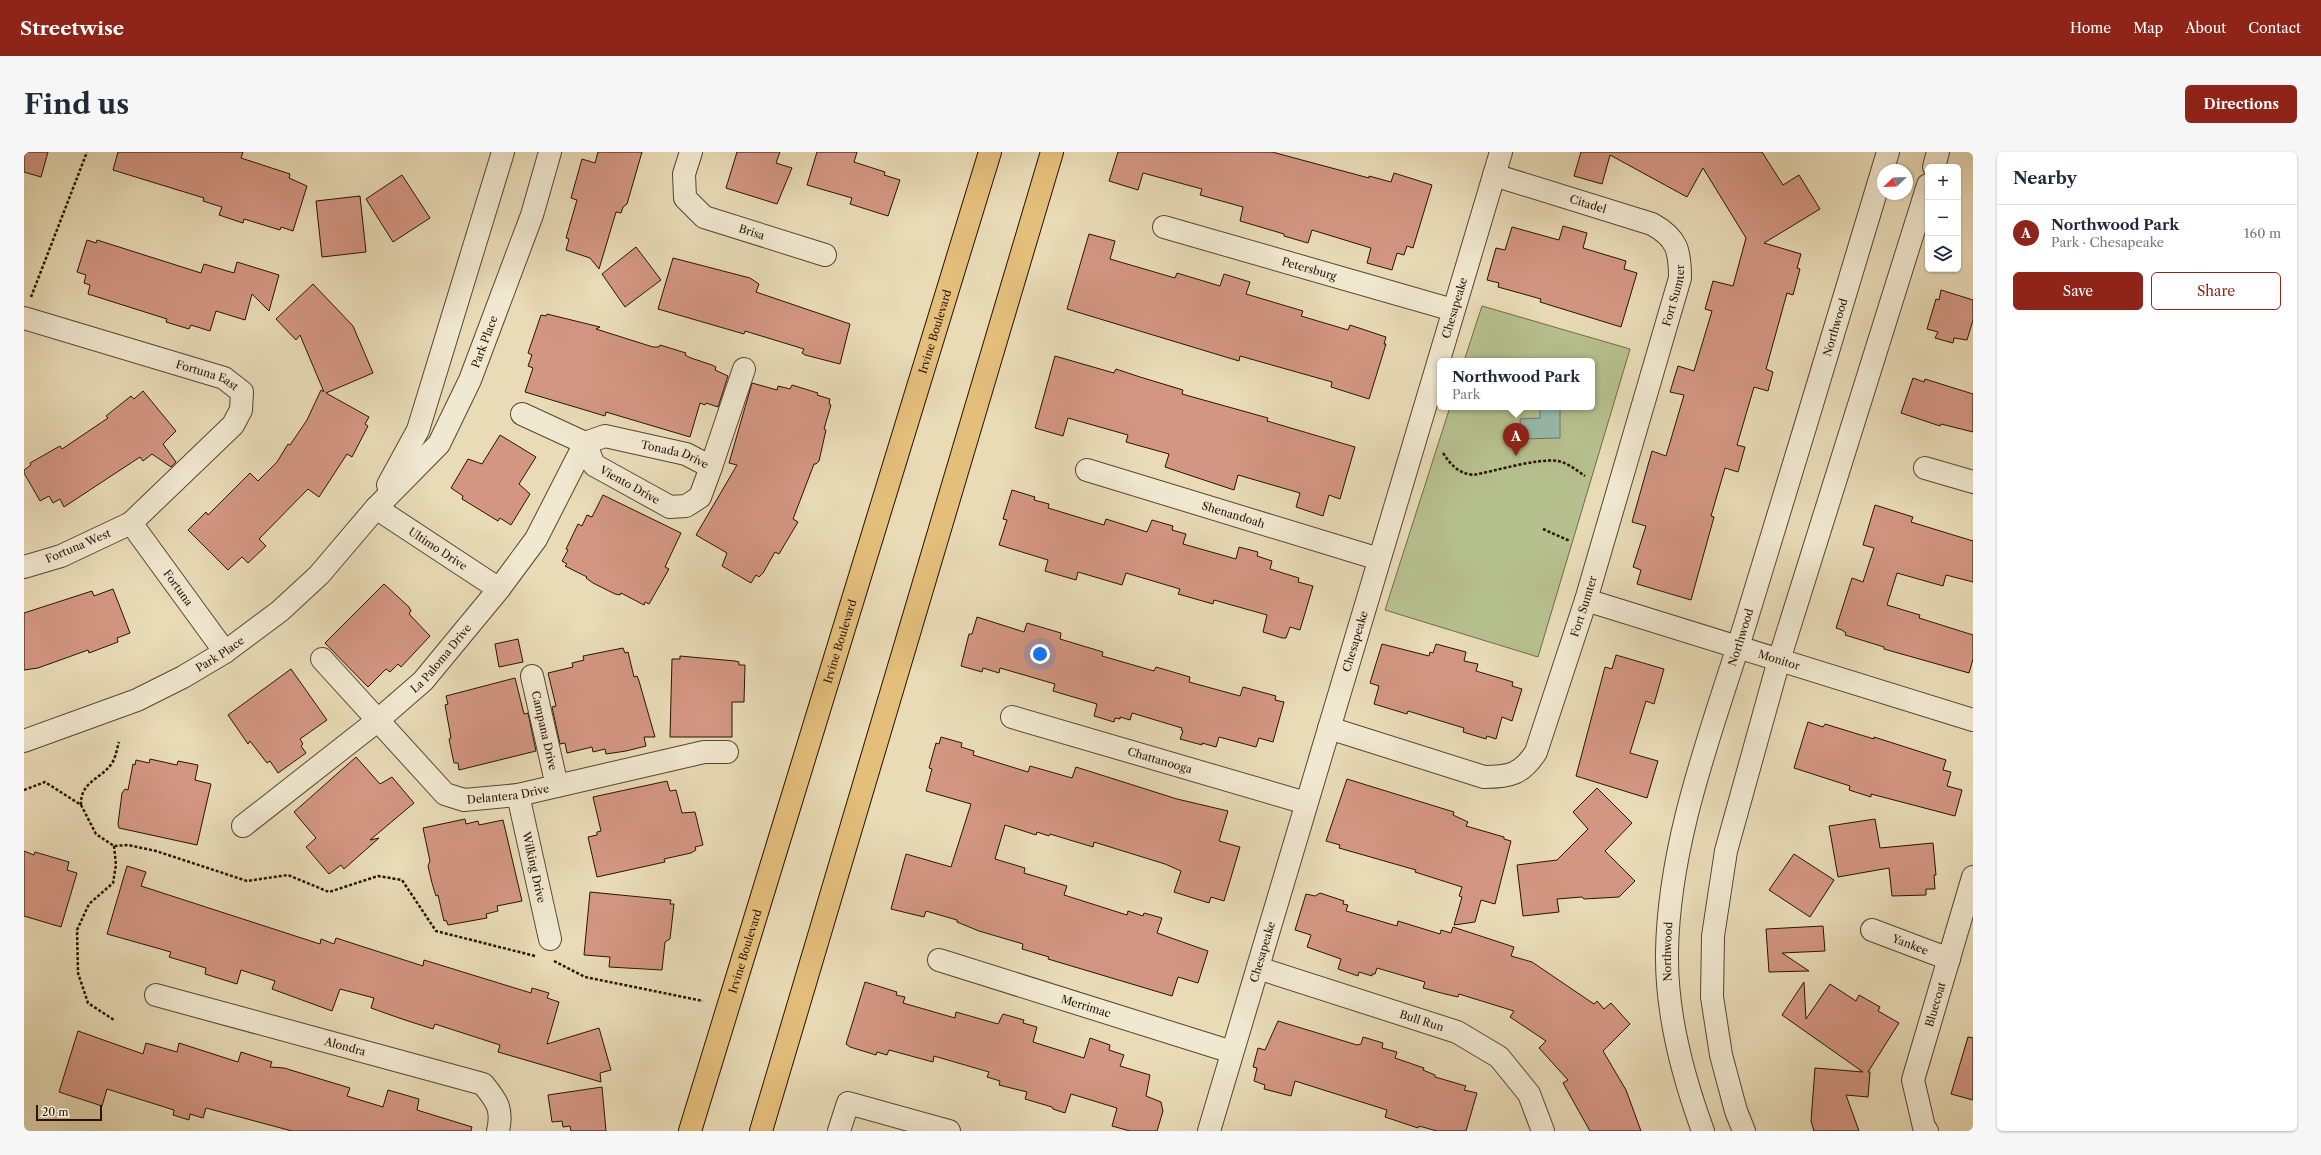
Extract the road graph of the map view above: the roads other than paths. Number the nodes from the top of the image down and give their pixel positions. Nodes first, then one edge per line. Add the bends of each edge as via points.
1 (504, 152) edge
2 (550, 152) edge
3 (691, 152) edge
4 (990, 152) edge
5 (1052, 152) edge
6 (1501, 152) edge
7 (1888, 152) edge
8 (1938, 152) edge
9 (1935, 164) edge
10 (1494, 174) junction
11 (1925, 195) edge
12 (1164, 226) dead end
13 (1675, 244) joint
14 (824, 255) dead end
15 (27, 308) edge
16 (1454, 310) junction
17 (1440, 358) edge
18 (1437, 366) edge
19 (744, 369) dead end
20 (522, 414) dead end
21 (585, 443) junction
22 (711, 467) junction
23 (1924, 468) dead end
24 (1087, 470) dead end
25 (1973, 482) edge
26 (376, 508) junction
27 (131, 523) junction
28 (1379, 559) junction
29 (24, 567) edge
30 (499, 588) junction
31 (1586, 600) junction
32 (1738, 647) junction
33 (225, 652) junction
34 (322, 659) dead end
35 (1779, 660) junction
36 (532, 676) dead end
37 (1012, 717) dead end
38 (1973, 720) edge
39 (377, 721) junction
40 (1329, 728) junction
41 (24, 741) edge
42 (727, 752) dead end
43 (557, 786) junction
44 (518, 795) junction
45 (1306, 803) junction
46 (242, 826) dead end
47 (1973, 877) edge
48 (1872, 930) dead end
49 (548, 952) road end
50 (1949, 959) junction
51 (939, 960) dead end
52 (1258, 968) junction
53 (156, 995) dead end
54 (1232, 1052) junction
55 (498, 1131) edge
56 (690, 1131) edge
57 (762, 1131) edge
58 (839, 1131) edge
59 (949, 1131) edge
60 (1209, 1131) edge
61 (1543, 1131) edge
62 (1703, 1131) edge
63 (1744, 1131) edge
64 (1927, 1131) edge

1 - 26 street, Park Place via 418,430
2 - 26 street, Park Place via 532,215 470,380 439,444
3 - 14 street, Brisa via 684,174 685,198 704,217
4 - 56 main road, Irvine Boulevard
5 - 57 main road
6 - 10 street, Chesapeake
7 - 32 street, Northwood
8 - 9 street
10 - 13 street, Citadel via 1652,224 1666,232
10 - 16 street, Chesapeake
11 - 35 street
12 - 16 street, Petersburg
13 - 31 street, Fort Sumter via 1680,258 1680,278
15 - 27 street, Fortuna East via 224,378 242,392 241,410 233,425
16 - 17 street, Chesapeake
18 - 28 street, Chesapeake
19 - 22 street, Tonada Drive
20 - 21 street
21 - 22 street, Tonada Drive via 605,436 686,454
21 - 22 street, Viento Drive via 594,465 670,507 686,506 700,497
21 - 30 street, La Paloma Drive via 536,539
23 - 25 street
24 - 28 street, Shenandoah
26 - 30 street, Ultimo Drive
26 - 33 street, Park Place via 319,575 280,611
27 - 29 street, Fortuna West via 61,556
27 - 33 street, Fortuna
28 - 40 street, Chesapeake
30 - 39 street, La Paloma Drive via 423,681
31 - 32 street, Monitor
31 - 40 street, Fort Sumter via 1536,752 1528,766 1517,772 1502,777 1484,777
32 - 35 street, Monitor
32 - 62 street, Northwood via 1689,806 1670,898 1667,953 1671,1008 1684,1080
33 - 41 street, Park Place via 138,700
34 - 39 street, Delantera Drive
35 - 38 street, Monitor
35 - 63 street via 1726,851 1713,936 1712,997 1721,1055
36 - 43 street, Campana Drive
37 - 45 street, Chattanooga
39 - 44 street, Delantera Drive via 445,794 464,800
39 - 46 street, La Paloma Drive
40 - 45 street, Chesapeake
42 - 43 street, Delantera Drive via 704,752
43 - 44 street, Delantera Drive
44 - 49 street, Wilking Drive
45 - 52 street, Chesapeake
47 - 50 street, Bluecoat
48 - 50 street, Yankee
50 - 64 street, Bluecoat via 1912,1080
51 - 54 street, Merrimac
52 - 54 street, Chesapeake
52 - 61 street, Bull Run via 1457,1032 1499,1057 1529,1094
53 - 55 street, Alondra via 483,1084 498,1101
54 - 60 street, Chesapeake
58 - 59 street via 848,1103

